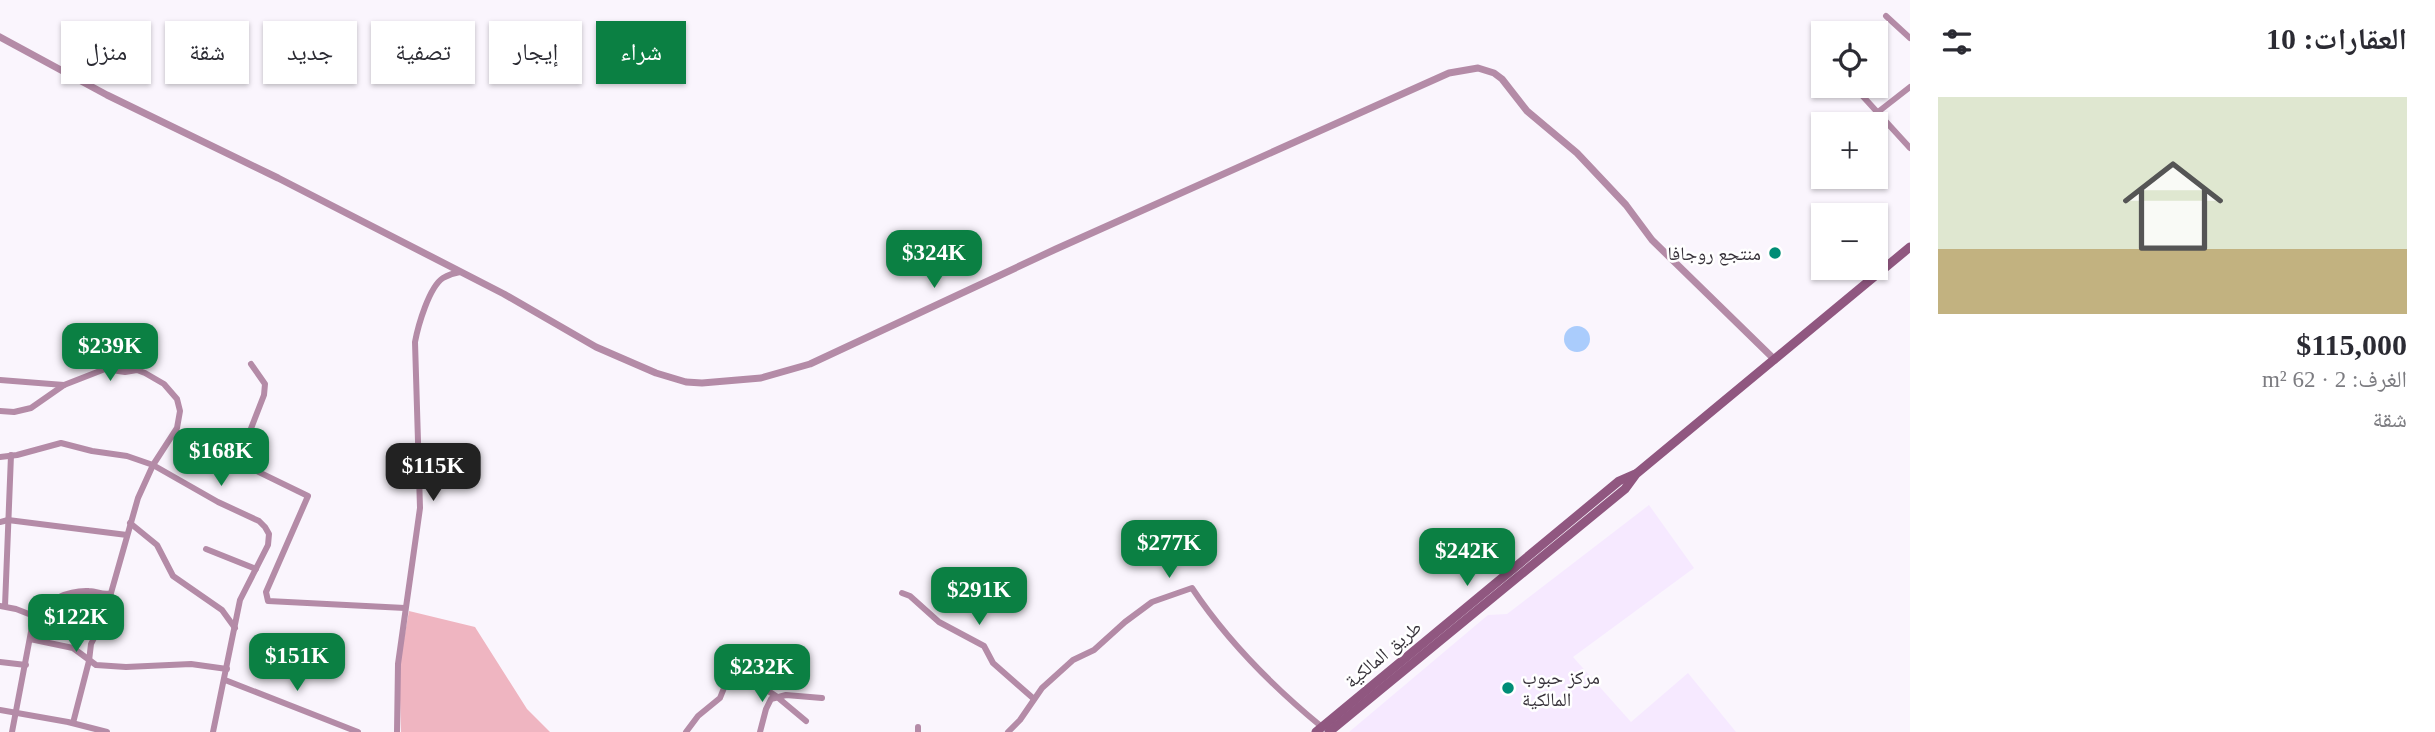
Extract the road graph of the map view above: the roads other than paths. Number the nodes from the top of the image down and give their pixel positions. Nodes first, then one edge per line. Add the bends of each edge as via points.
1 (1886, 16) dead end
2 (0, 37) edge
3 (1910, 38) edge
4 (1910, 87) edge
5 (1865, 98) edge
6 (1878, 112) joint
7 (1888, 123) edge
8 (1910, 148) edge
9 (1910, 247) edge
10 (460, 272) junction
11 (1775, 360) junction
12 (251, 364) dead end
13 (0, 380) edge
14 (64, 385) junction
15 (0, 411) edge
16 (11, 455) junction
17 (0, 457) edge
18 (153, 465) junction
19 (4, 521) edge
20 (130, 523) junction
21 (127, 535) junction
22 (206, 549) dead end
23 (3, 555) edge
24 (256, 569) junction
25 (111, 593) junction
26 (902, 593) dead end
27 (2, 606) edge
28 (405, 608) junction
29 (34, 617) junction
30 (235, 628) junction
31 (30, 639) junction
32 (89, 661) junction
33 (0, 662) edge
34 (26, 664) junction
35 (227, 669) junction
36 (225, 680) junction
37 (776, 696) junction
38 (822, 698) dead end
39 (1034, 699) junction
40 (0, 710) edge
41 (16, 712) junction
42 (806, 721) dead end
43 (73, 723) junction
44 (1322, 730) edge
45 (12, 732) edge
46 (107, 732) edge
47 (213, 732) edge
48 (358, 732) edge
49 (397, 732) edge
50 (686, 732) edge
51 (761, 732) edge
52 (1008, 732) edge

1 - 3 street
2 - 10 street
4 - 6 street
5 - 6 street
7 - 8 street
9 - 11 main road, طريق المالكية
10 - 11 street via 596,347 656,373 702,383 761,379 810,364 1449,73 1478,68 1494,73 1509,86 1527,111 1577,153 1626,205 1652,240
10 - 28 street via 439,282 417,332 420,508
11 - 44 main road, طريق المالكية via 1636,474 1625,489
12 - 28 street via 265,384 264,395 238,462 308,496 266,592 268,601
13 - 14 street
14 - 15 street via 31,408
14 - 18 street via 105,369 137,370 164,384 177,399 180,416 172,438
16 - 17 street
16 - 18 street via 61,443
16 - 19 street
18 - 20 street
18 - 24 street via 265,527 268,545
19 - 21 street
19 - 23 street
20 - 21 street
20 - 30 street via 157,545 173,576 222,610
21 - 25 street
22 - 24 street
23 - 27 street
24 - 30 street via 240,600
25 - 29 street via 64,595
25 - 32 street
26 - 39 street via 939,622 984,646 993,663
27 - 29 street
28 - 49 street
29 - 31 street
30 - 35 street
31 - 32 street via 73,648
31 - 34 street
32 - 35 street via 126,667 191,664
32 - 43 street
33 - 34 street
34 - 41 street
35 - 36 street
36 - 47 street
36 - 48 street
37 - 38 street
37 - 42 street
37 - 50 street via 732,668 720,698
37 - 51 street via 768,703
39 - 44 street via 1073,660 1094,650 1142,609 1192,587 1259,671
39 - 52 street
40 - 41 street
41 - 43 street
41 - 45 street
43 - 46 street

